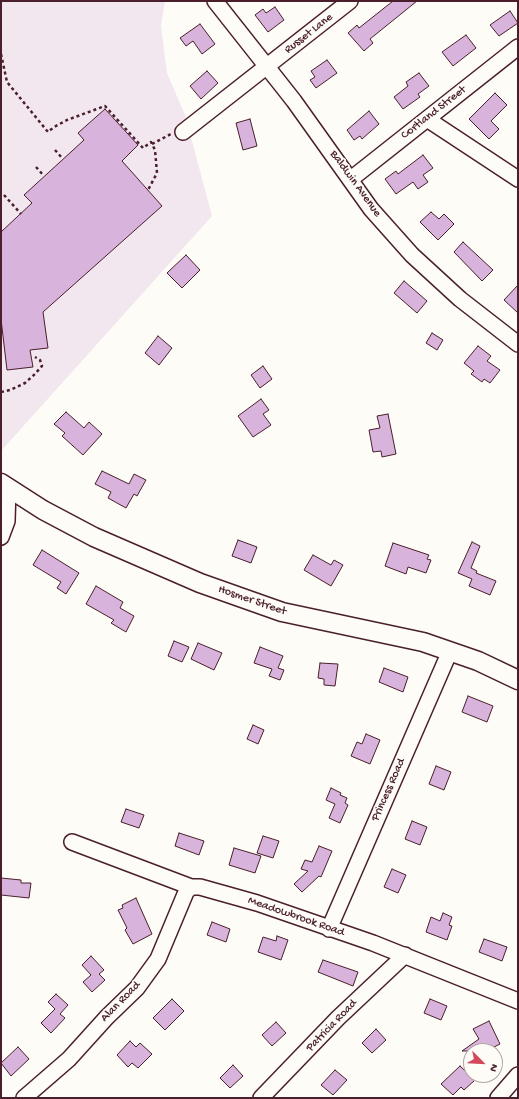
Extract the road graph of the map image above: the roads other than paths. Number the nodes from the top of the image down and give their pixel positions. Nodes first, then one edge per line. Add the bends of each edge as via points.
1 (215, 1) edge
2 (350, 1) edge
3 (518, 47) edge
4 (266, 67) junction
5 (427, 120) junction
6 (183, 132) road end
7 (351, 179) junction
8 (518, 179) edge
9 (518, 344) edge
10 (5, 486) edge
11 (1, 537) edge
12 (450, 650) junction
13 (518, 680) edge
14 (72, 842) dead end
15 (191, 887) junction
16 (329, 929) junction
17 (405, 955) junction
18 (518, 1001) edge
19 (518, 1075) edge
20 (24, 1098) edge
21 (261, 1098) edge
22 (498, 1098) edge

1 - 4 street, Baldwin Avenue
2 - 4 street, Russet Lane
3 - 5 street, Cortland Street
4 - 6 street, Russet Lane
4 - 7 street, Baldwin Avenue
5 - 7 street, Cortland Street
5 - 8 street
7 - 9 street, Baldwin Avenue via 371,209 412,254 460,298
10 - 11 street via 6,521
10 - 12 street, Hosmer Street via 94,537 173,572 241,598 310,619 395,635
12 - 13 street, Hosmer Street via 478,660
12 - 16 street, Princess Road
14 - 15 street, Meadowbrook Road
15 - 16 street, Meadowbrook Road via 200,886 257,903
15 - 20 street, Alan Road via 186,892 158,959 137,988 68,1059
16 - 17 street, Meadowbrook Road
17 - 18 street, Meadowbrook Road
17 - 21 street, Patricia Road via 338,1018
19 - 22 street

